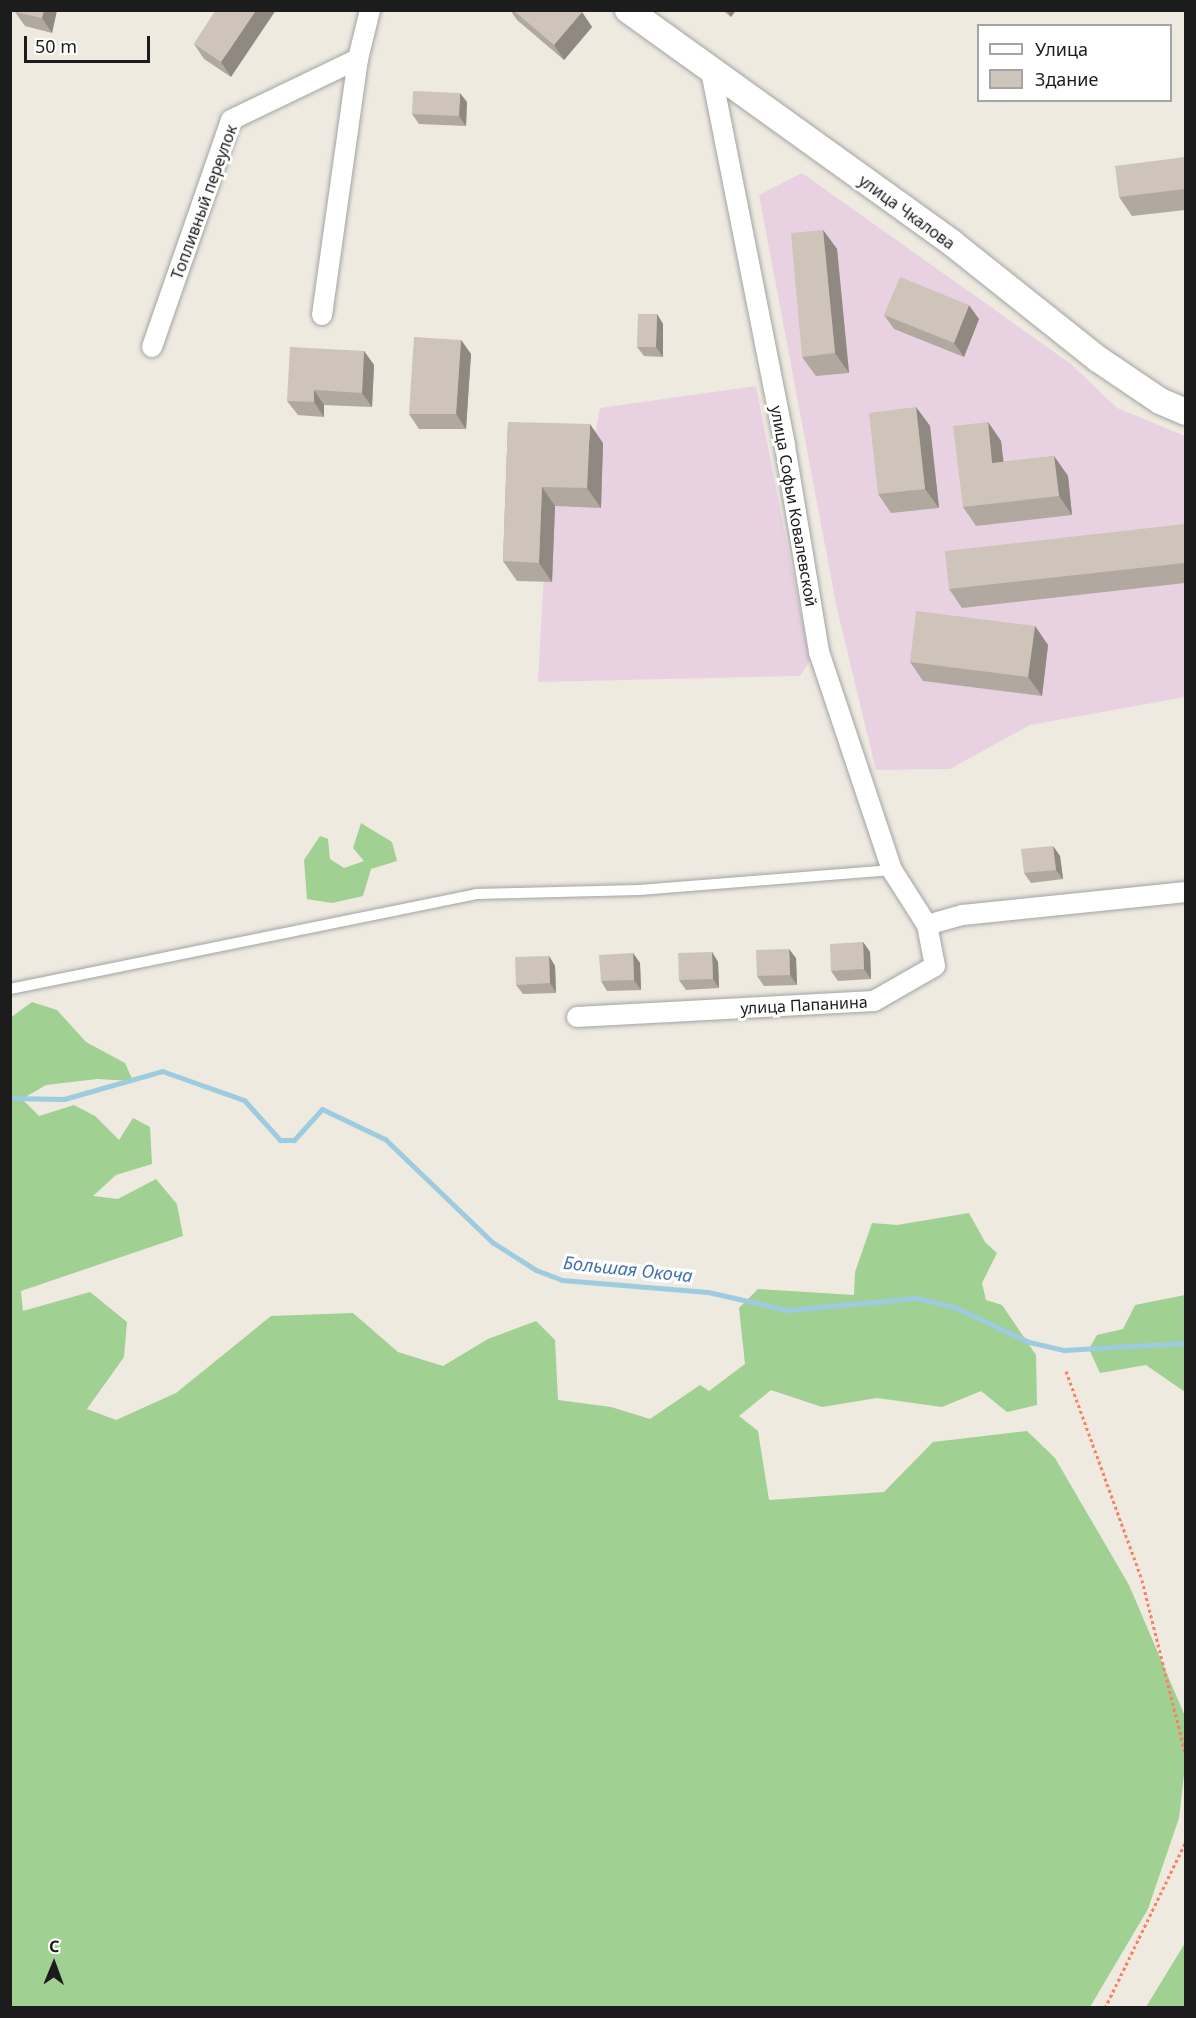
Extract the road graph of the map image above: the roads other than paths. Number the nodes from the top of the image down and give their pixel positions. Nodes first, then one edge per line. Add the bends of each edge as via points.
1 (370, 10) edge
2 (628, 10) edge
3 (358, 59) junction
4 (711, 71) junction
5 (322, 315) dead end
6 (152, 347) dead end
7 (1185, 412) edge
8 (892, 870) junction
9 (1185, 892) edge
10 (927, 925) junction
11 (10, 989) edge
12 (577, 1017) dead end

1 - 3 street
2 - 4 street, улица Чкалова
3 - 5 street
3 - 6 street, Топливный переулок via 231,120
4 - 7 street, улица Чкалова via 952,243 1098,359 1160,401
4 - 8 street, улица Софьи Ковалевской via 785,446 819,652
8 - 10 street, улица Софьи Ковалевской
8 - 11 lane via 639,890 476,894
9 - 10 street via 963,915
10 - 12 street, улица Папанина via 936,966 874,1001

